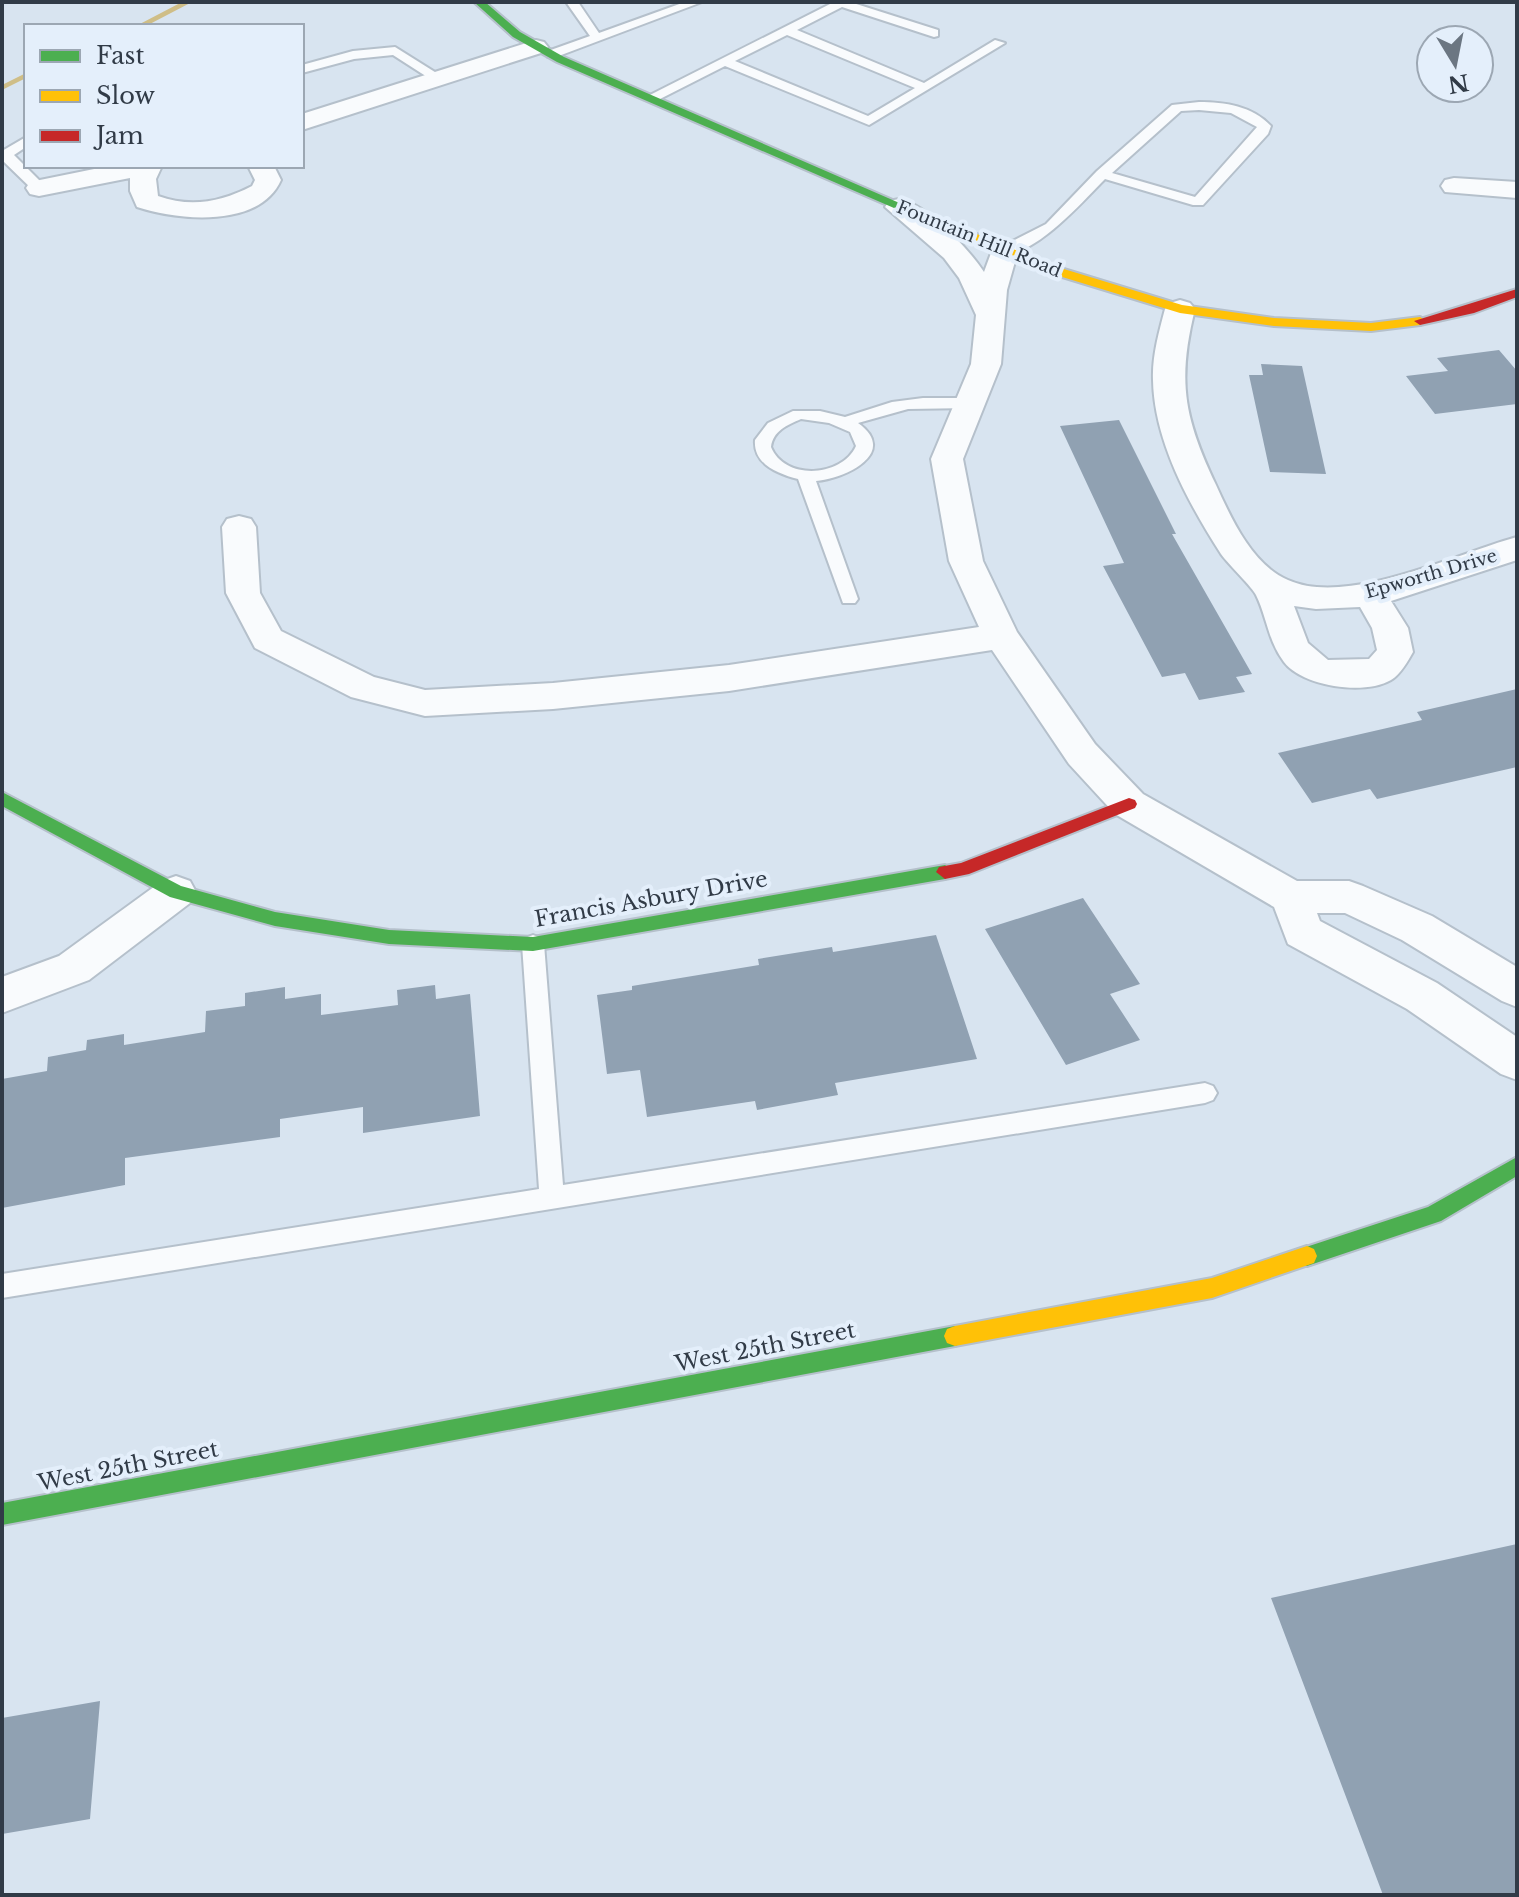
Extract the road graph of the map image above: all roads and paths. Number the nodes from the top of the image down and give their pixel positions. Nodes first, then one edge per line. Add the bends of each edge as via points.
1 (479, 2) edge
2 (572, 2) edge
3 (696, 2) edge
4 (787, 30) junction
5 (934, 33) dead end
6 (597, 38) junction
7 (999, 43) dead end
8 (544, 50) junction
9 (725, 61) junction
10 (304, 68) edge
11 (440, 79) junction
12 (925, 88) junction
13 (651, 98) junction
14 (304, 121) edge
15 (24, 142) edge
16 (139, 168) edge
17 (148, 168) edge
18 (262, 168) edge
19 (1102, 174) junction
20 (1454, 186) dead end
21 (39, 188) joint
22 (1517, 190) edge
23 (899, 207) junction
24 (1004, 251) junction
25 (1517, 293) edge
26 (1180, 309) junction
27 (990, 314) junction
28 (971, 403) junction
29 (847, 422) junction
30 (805, 475) junction
31 (239, 527) dead end
32 (1517, 548) edge
33 (1272, 588) junction
34 (1370, 595) junction
35 (849, 599) dead end
36 (1001, 636) junction
37 (2, 798) edge
38 (1129, 804) junction
39 (176, 892) junction
40 (1291, 897) junction
41 (533, 944) junction
42 (1507, 982) edge
43 (2, 995) edge
44 (1453, 1017) junction
45 (1517, 1061) edge
46 (1205, 1093) dead end
47 (1517, 1166) edge
48 (552, 1196) junction
49 (2, 1286) edge
50 (2, 1514) edge

1 - 8 street, Fountain Hill Road via 498,23
2 - 6 lane
3 - 6 lane
4 - 5 lane via 841,3
4 - 9 lane
4 - 12 lane
6 - 8 lane
7 - 12 lane
8 - 11 street
8 - 13 street, Fountain Hill Road
9 - 12 lane via 869,121
9 - 13 lane
10 - 11 lane via 395,51
11 - 14 street
13 - 23 street, Fountain Hill Road
15 - 21 lane via 7,154
16 - 21 street
17 - 18 street via 142,178 147,201 167,210 191,211 242,203 263,191 268,180
19 - 19 lane via 1198,202 1264,126 1222,107 1177,108
19 - 24 lane via 1051,227
20 - 22 street
23 - 24 street, Fountain Hill Road
23 - 27 street via 950,244 979,285
24 - 26 street, Fountain Hill Road
24 - 27 street
25 - 26 street, Fountain Hill Road via 1470,310 1371,327 1274,322
26 - 33 street via 1169,353 1173,421 1223,531
27 - 28 street via 986,364
28 - 29 lane via 925,400 874,409
28 - 36 street via 947,459 966,561
29 - 30 lane via 863,439 859,458 837,472
29 - 30 lane via 799,414 765,435 766,456
30 - 35 lane
31 - 36 street via 243,593 268,639 364,688 425,703 729,678
32 - 34 street, Epworth Drive
33 - 34 street, Epworth Drive via 1313,597
33 - 34 street via 1282,629 1299,657 1325,673 1379,671 1395,652 1390,628
36 - 38 street via 1082,754
37 - 39 street, Francis Asbury Drive
38 - 40 street
38 - 41 street, Francis Asbury Drive via 963,869
39 - 41 street, Francis Asbury Drive via 275,919 389,937
39 - 43 street via 74,968
40 - 42 street via 1349,897 1417,928
40 - 44 street via 1303,932
41 - 48 lane
42 - 44 street
44 - 45 street
46 - 48 lane
47 - 50 street, West 25th Street via 1434,1214 1212,1288
48 - 49 lane

